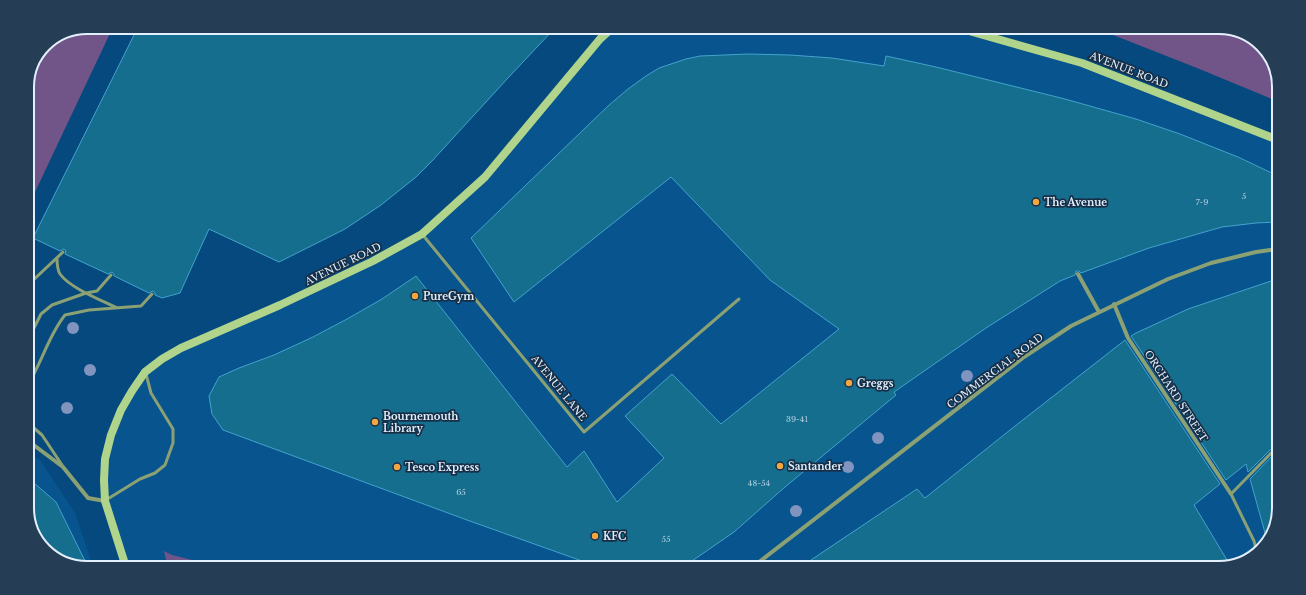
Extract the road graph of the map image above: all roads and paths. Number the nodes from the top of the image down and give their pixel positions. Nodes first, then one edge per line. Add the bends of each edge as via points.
1 (606, 34) edge
2 (983, 34) edge
3 (1272, 138) edge
4 (422, 234) junction
5 (1272, 250) edge
6 (62, 252) dead end
7 (57, 258) junction
8 (1078, 274) dead end
9 (111, 275) dead end
10 (34, 279) edge
11 (86, 293) junction
12 (152, 294) dead end
13 (739, 298) dead end
14 (1114, 304) junction
15 (118, 308) junction
16 (1099, 312) junction
17 (34, 328) edge
18 (145, 372) junction
19 (34, 376) edge
20 (34, 428) edge
21 (34, 445) edge
22 (1272, 452) edge
23 (63, 467) junction
24 (1232, 494) junction
25 (105, 501) junction
26 (1256, 547) edge
27 (124, 561) edge
28 (760, 561) edge

1 - 4 street, AVENUE ROAD via 485,177
2 - 3 street, AVENUE ROAD via 1082,63
4 - 13 lane, AVENUE LANE via 584,432
4 - 18 street, AVENUE ROAD via 373,261 287,302 181,348
5 - 14 street, COMMERCIAL ROAD via 1212,263 1168,279
6 - 7 lane
7 - 10 lane
7 - 11 lane via 57,268 61,275
8 - 16 street
9 - 11 lane via 97,291
11 - 15 lane
11 - 17 lane via 52,305 41,314
12 - 15 lane via 141,306
14 - 16 street, COMMERCIAL ROAD
14 - 24 street, ORCHARD STREET via 1128,338
15 - 19 lane via 65,315 57,325
16 - 28 street, COMMERCIAL ROAD via 1071,326 1024,357
18 - 25 street, AVENUE ROAD via 121,410 111,435 105,459
18 - 25 lane via 151,393 173,429 173,443 165,466
20 - 23 lane via 42,435
21 - 23 street
22 - 24 lane
23 - 25 street via 88,498
24 - 26 lane, ORCHARD STREET
25 - 27 street, AVENUE ROAD

